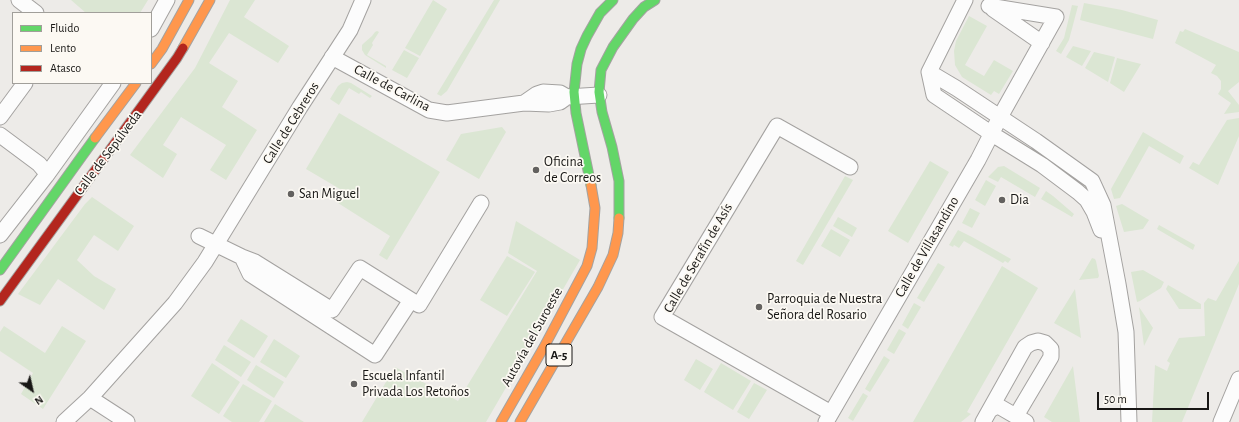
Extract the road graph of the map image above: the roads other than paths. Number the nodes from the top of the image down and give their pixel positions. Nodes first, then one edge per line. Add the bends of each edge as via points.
1 (19, 0) edge
2 (167, 0) edge
3 (189, 0) edge
4 (210, 0) edge
5 (363, 0) edge
6 (613, 0) edge
7 (655, 0) edge
8 (965, 0) edge
9 (990, 3) edge
10 (35, 12) edge
11 (152, 26) edge
12 (1042, 43) junction
13 (332, 57) junction
14 (152, 63) edge
15 (929, 72) junction
16 (24, 84) edge
17 (112, 84) edge
18 (135, 84) edge
19 (599, 95) junction
20 (570, 96) junction
21 (0, 117) edge
22 (1000, 117) junction
23 (992, 134) junction
24 (0, 135) edge
25 (1042, 164) junction
26 (850, 167) dead end
27 (46, 176) junction
28 (1092, 182) junction
29 (481, 203) dead end
30 (0, 235) edge
31 (199, 236) dead end
32 (216, 244) junction
33 (1111, 248) junction
34 (242, 257) junction
35 (0, 270) edge
36 (411, 300) junction
37 (0, 301) edge
38 (1239, 379) edge
39 (90, 398) junction
40 (986, 416) edge
41 (828, 417) edge
42 (1021, 419) edge
43 (64, 422) edge
44 (127, 422) edge
45 (501, 422) edge
46 (520, 422) edge
47 (1129, 422) edge
48 (1221, 422) edge

1 - 10 street
2 - 11 street
3 - 14 main road
4 - 37 main road, Calle de Sepúlveda via 177,58
5 - 13 street, Calle de Cebreros via 350,30
6 - 20 main road, Autovía del Suroeste via 600,13 581,49
7 - 19 main road via 633,19 613,46 601,70
8 - 15 street
9 - 12 street
9 - 12 street, Calle de Villasandino via 1056,17
12 - 22 street, Calle de Villasandino
13 - 20 street, Calle de Carlina via 429,110 447,113 524,103 549,104 560,102
13 - 32 street, Calle de Cebreros
15 - 22 street
15 - 23 street via 934,95
16 - 21 street
17 - 27 street
18 - 35 main road, Calle de Sepúlveda
19 - 20 street, Calle de Carlina
19 - 46 main road, A-5 via 619,181 618,233 612,255 598,287
20 - 45 main road, Autovía del Suroeste / A-5 via 589,170 595,208 592,248 587,266
22 - 23 street, Calle de Villasandino
22 - 28 street
23 - 25 street
23 - 41 street, Calle de Villasandino
24 - 27 street via 39,164
25 - 28 street via 1061,169 1075,179
25 - 33 street via 1087,200
26 - 41 street, Calle de Serafín de Asís via 777,126 662,317
27 - 30 street
28 - 33 street via 1103,205
29 - 36 street via 419,305
31 - 32 street
32 - 34 street
32 - 39 street, Calle de Cebreros via 175,303
33 - 47 street via 1126,332
34 - 36 street via 255,262 332,310 360,268
34 - 36 street via 250,274 376,355
38 - 48 street
39 - 43 street, Calle de Cebreros
39 - 44 street
40 - 42 street via 995,407 1000,407
40 - 42 street via 1025,347 1038,341 1051,349 1051,357

